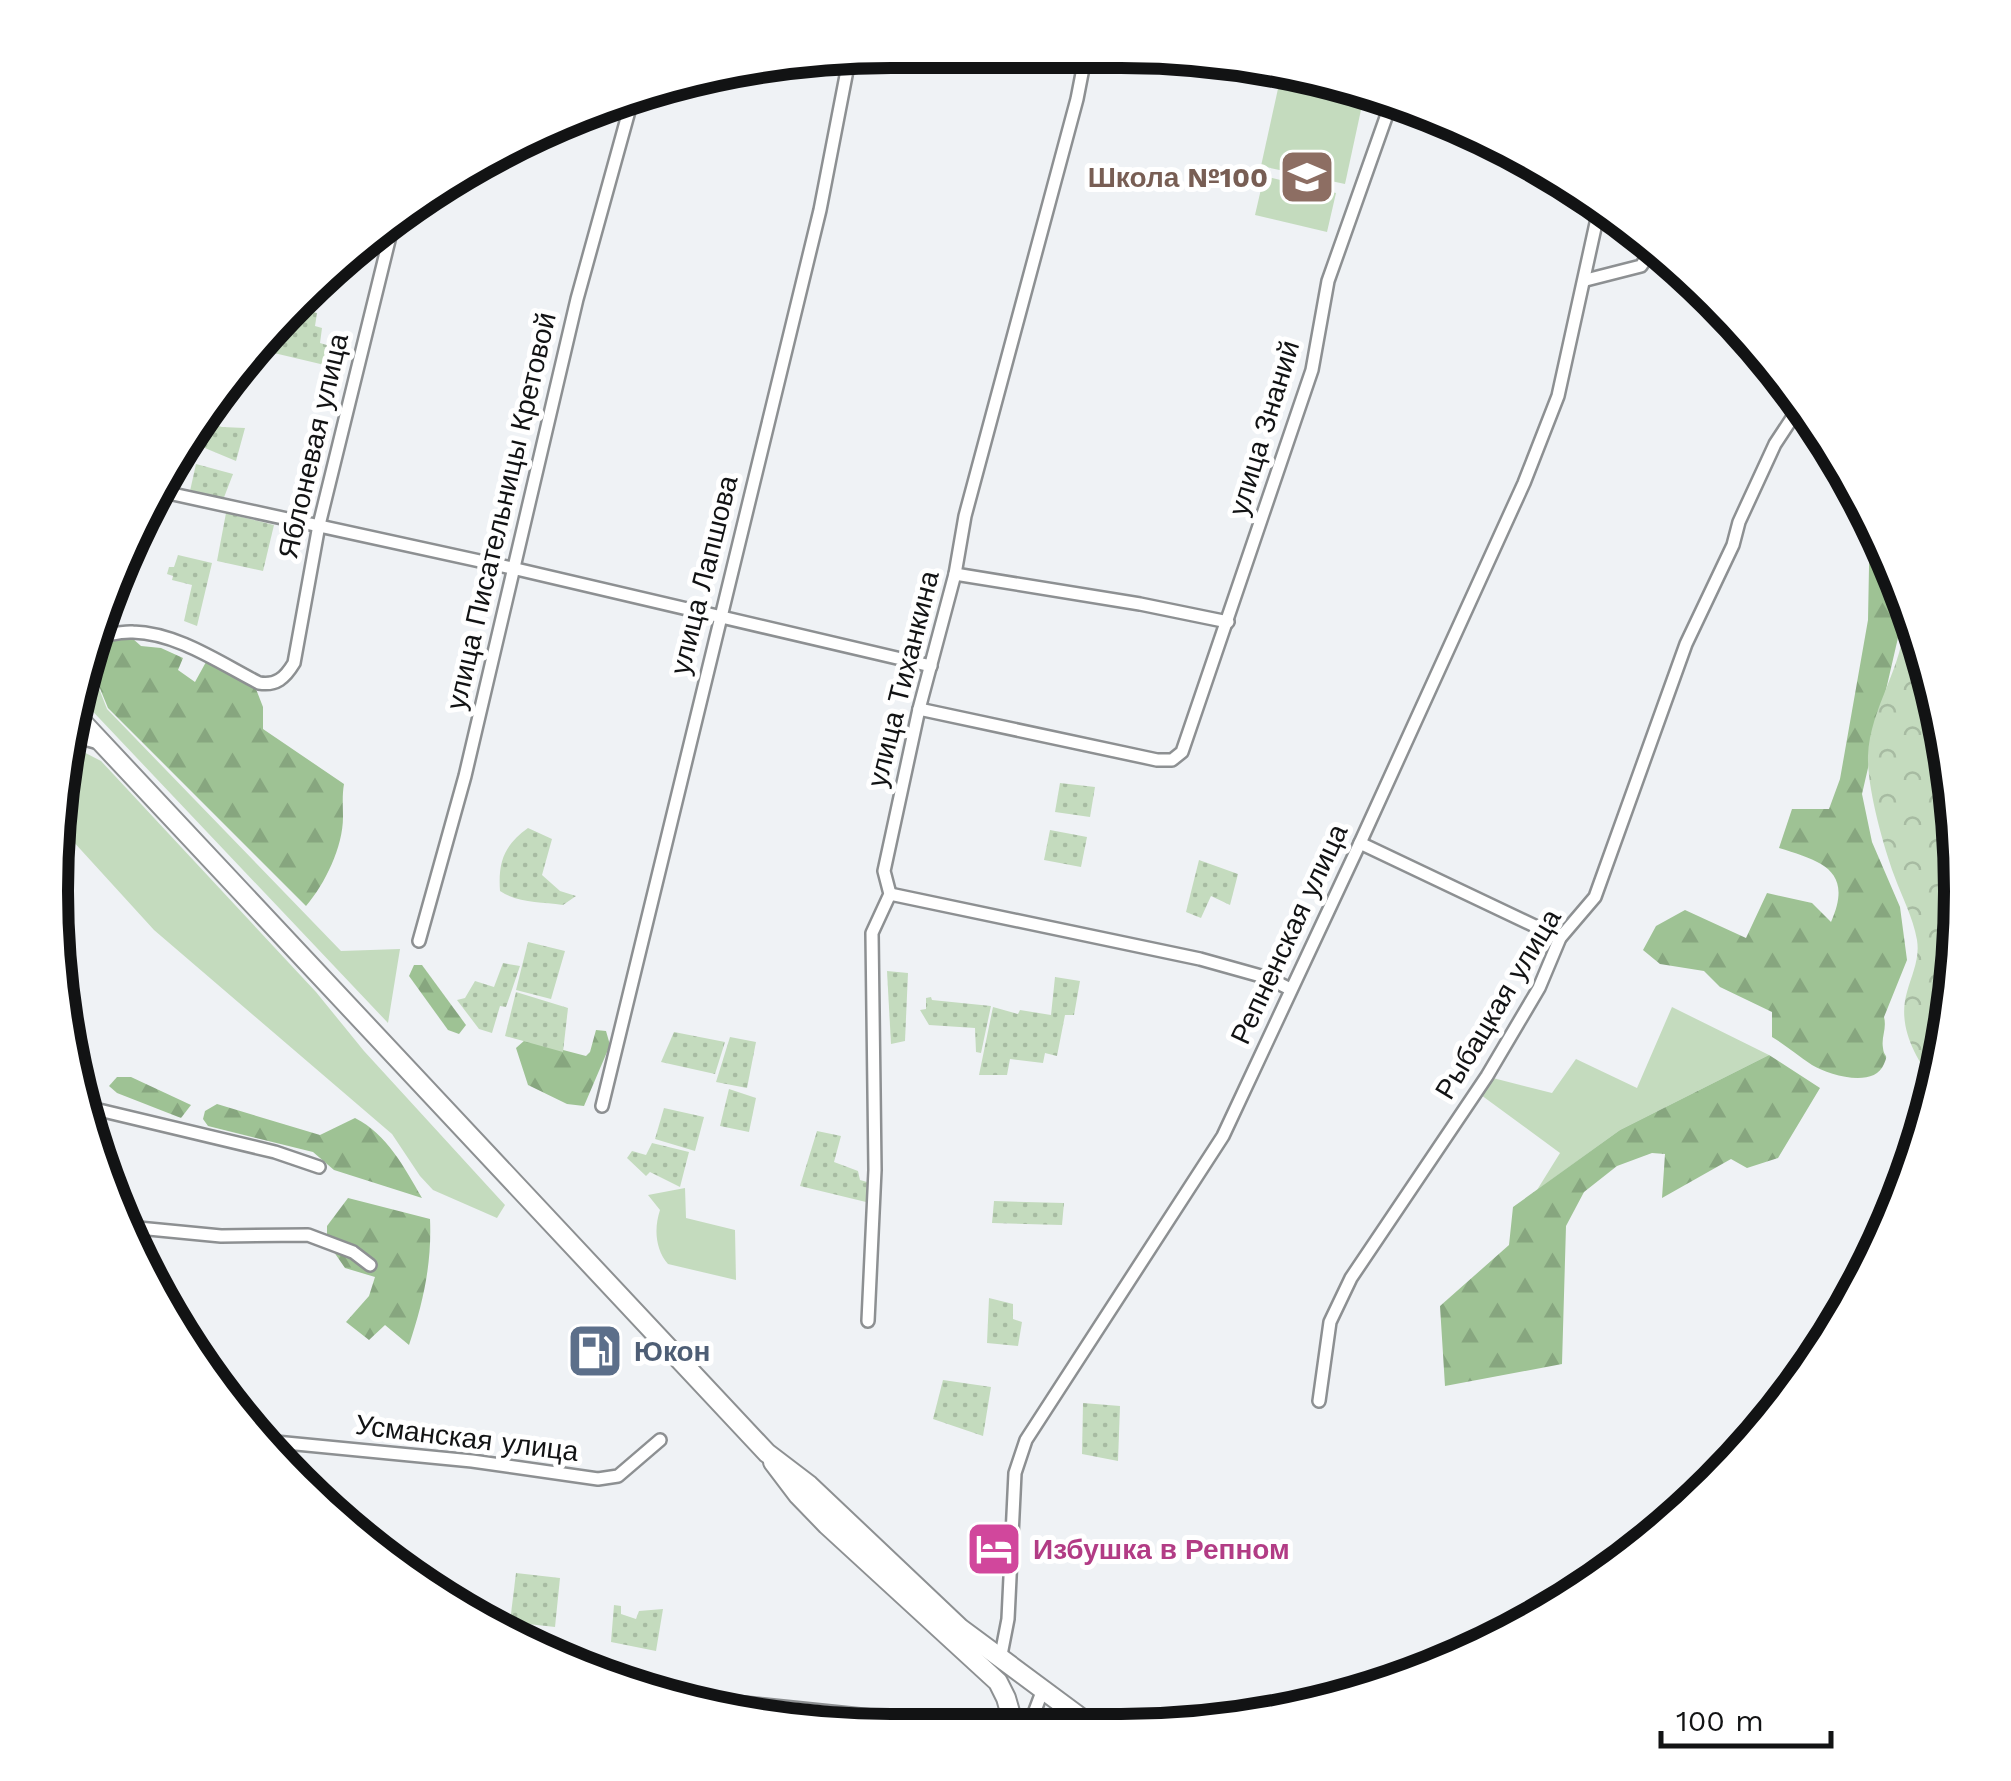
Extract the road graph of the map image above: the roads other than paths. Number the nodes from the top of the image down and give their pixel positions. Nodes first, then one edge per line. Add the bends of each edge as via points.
1 (1082, 68) edge
2 (847, 69) edge
3 (630, 110) edge
4 (1388, 112) edge
5 (1597, 220) edge
6 (390, 237) edge
7 (1646, 258) edge
8 (1586, 280) junction
9 (1793, 417) edge
10 (170, 493) edge
11 (319, 526) junction
12 (512, 568) junction
13 (955, 574) junction
14 (720, 615) junction
15 (1228, 622) junction
16 (108, 635) edge
17 (931, 666) junction
18 (919, 709) junction
19 (84, 724) edge
20 (82, 737) edge
21 (116, 758) junction
22 (1360, 843) junction
23 (890, 894) junction
24 (1560, 938) junction
25 (419, 941) dead end
26 (1290, 989) junction
27 (602, 1106) dead end
28 (98, 1110) edge
29 (319, 1167) dead end
30 (140, 1227) edge
31 (370, 1264) dead end
32 (868, 1322) dead end
33 (1320, 1401) dead end
34 (660, 1440) dead end
35 (281, 1443) edge
36 (767, 1453) junction
37 (1000, 1660) junction
38 (1042, 1692) junction
39 (1011, 1714) edge
40 (1034, 1714) edge
41 (1074, 1714) edge

1 - 13 street, улица Тиханкина
2 - 14 street, улица Лапшова via 820,210
3 - 12 street, улица Писательницы Кретовой
4 - 15 street, улица Знаний via 1328,281 1312,370
5 - 8 street, Репненская улица
6 - 11 street, Яблоневая улица
7 - 8 street via 1640,266
8 - 22 street, Репненская улица via 1558,396 1524,483
9 - 24 street, Рыбацкая улица via 1686,644 1595,897
10 - 11 street
11 - 12 street
11 - 16 street, Яблоневая улица via 294,663 279,681 258,683 150,634
12 - 14 street
12 - 25 street, улица Писательницы Кретовой
13 - 15 street
13 - 17 street, улица Тиханкина
14 - 17 street
14 - 27 street, улица Лапшова
15 - 18 street, улица Знаний via 1187,742 1172,760
17 - 18 street, улица Тиханкина
18 - 23 street, улица Тиханкина via 884,871
19 - 21 highway
20 - 21 street
21 - 36 highway
22 - 24 street
22 - 26 street, Репненская улица
23 - 26 street via 1200,959
23 - 32 street, улица Тиханкина via 872,933 875,1170
24 - 33 street, Рыбацкая улица via 1487,1076 1351,1278 1330,1322
26 - 37 street, Репненская улица via 1223,1136 1026,1440 1015,1473
28 - 29 street
30 - 31 street via 308,1235
34 - 35 street, Усманская улица via 618,1476 598,1479
36 - 37 highway
36 - 39 highway via 827,1526 998,1682
37 - 38 highway
38 - 40 street
38 - 41 highway

